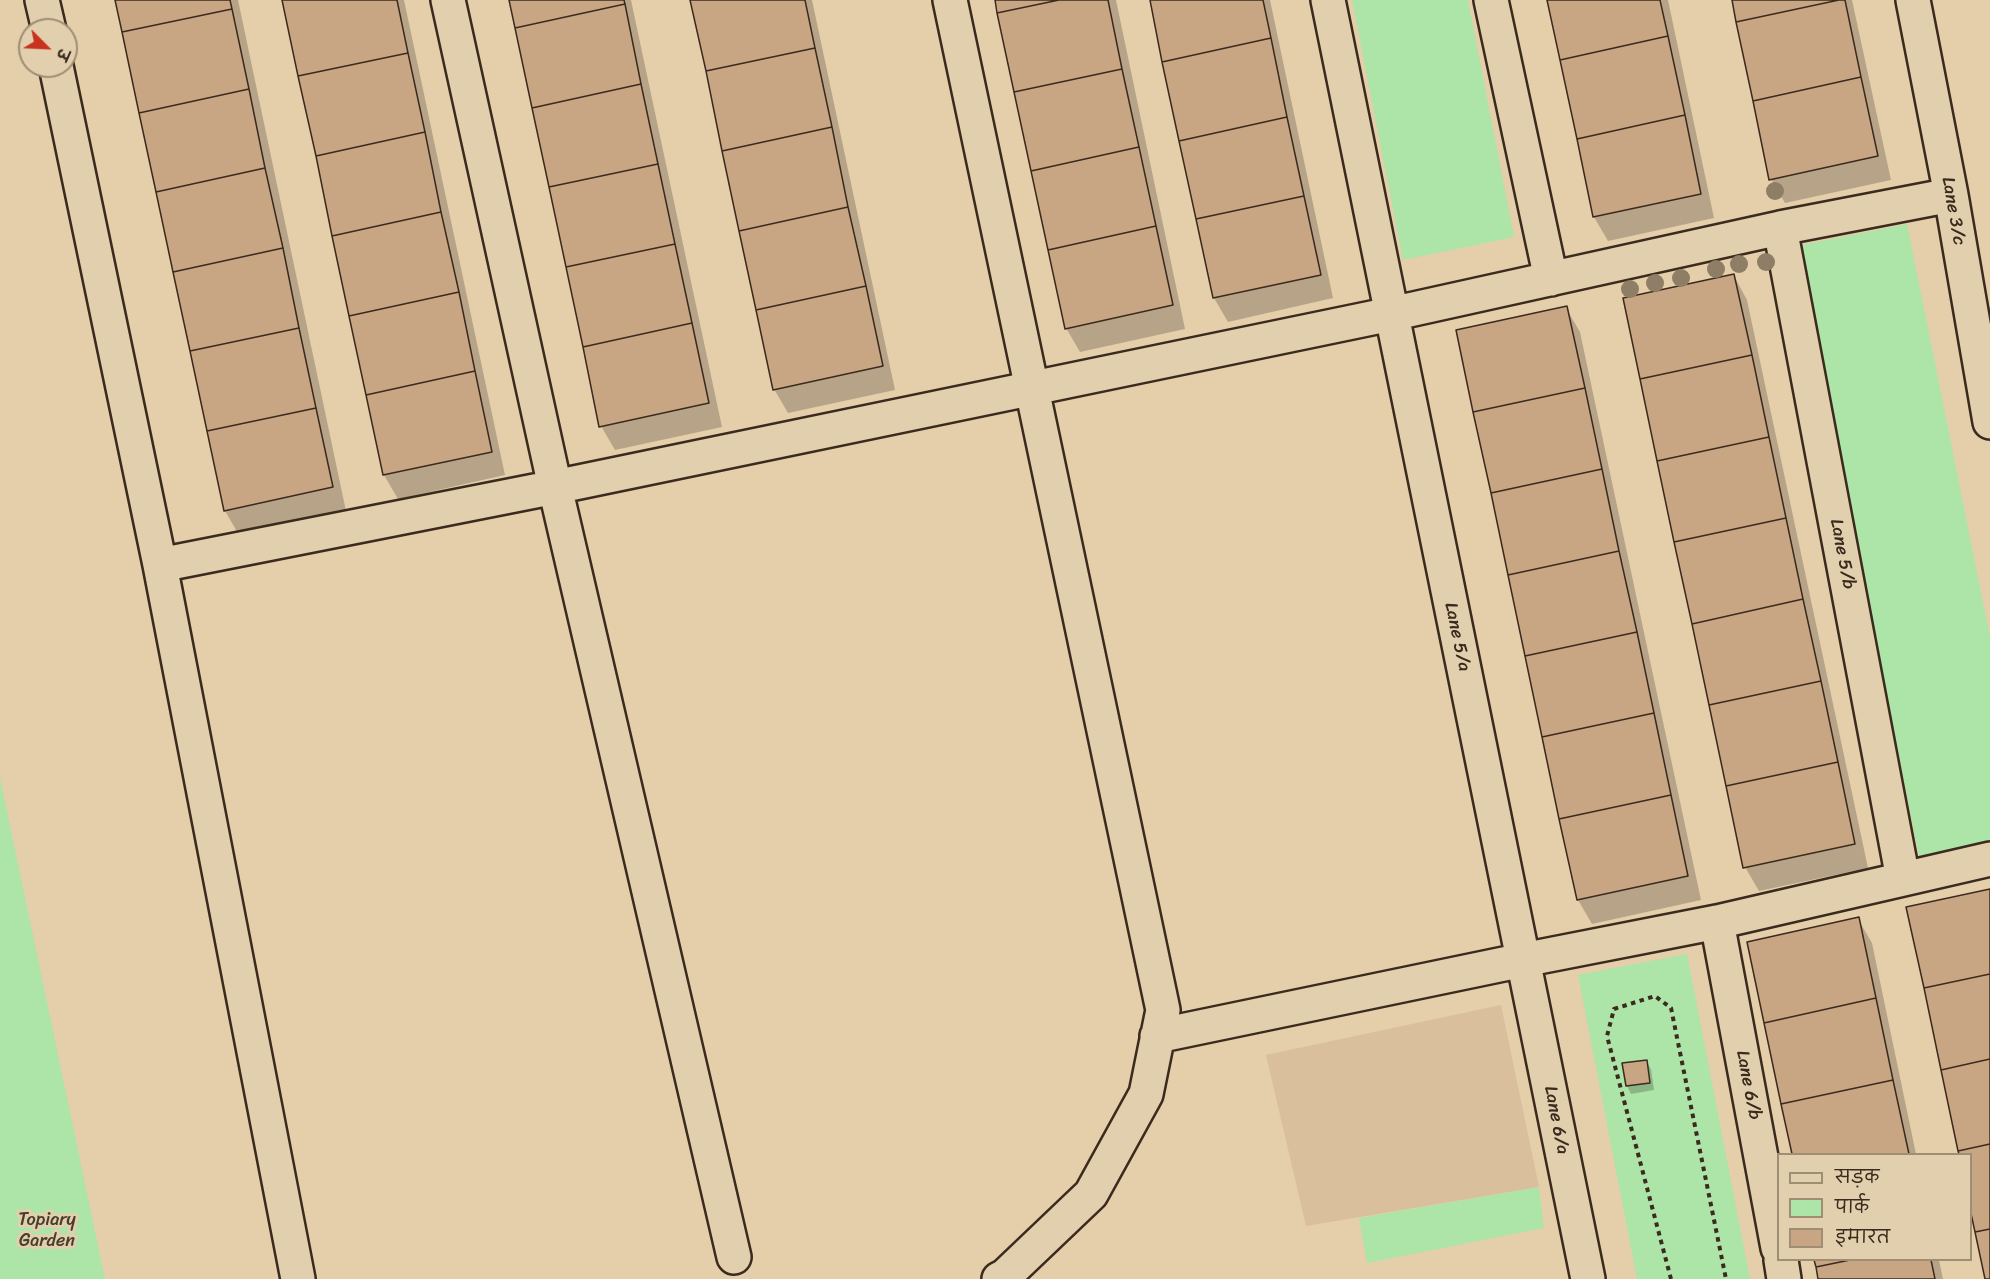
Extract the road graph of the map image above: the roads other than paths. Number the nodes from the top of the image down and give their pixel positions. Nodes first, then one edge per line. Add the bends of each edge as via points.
1 (42, 0) edge
2 (448, 0) edge
3 (950, 0) edge
4 (1328, 0) edge
5 (1491, 0) edge
6 (1913, 0) edge
7 (46, 18) edge
8 (59, 78) edge
9 (1951, 195) junction
10 (1780, 228) junction
11 (1551, 279) junction
12 (1391, 314) junction
13 (1031, 387) junction
14 (1990, 422) edge
15 (555, 487) junction
16 (160, 565) junction
17 (1990, 859) edge
18 (1903, 879) junction
19 (1717, 922) junction
20 (1523, 960) junction
21 (1157, 1036) junction
22 (1777, 1237) edge
23 (734, 1257) dead end
24 (1781, 1261) edge
25 (298, 1279) edge
26 (999, 1279) edge
27 (1588, 1279) edge
28 (1784, 1279) edge

1 - 7 street
2 - 15 street
3 - 13 street
4 - 12 street, Lane 5/a
5 - 11 street
6 - 9 street, Lane 3/c
8 - 16 street
9 - 10 street
9 - 14 street, Lane 3/c
10 - 11 street
10 - 18 street, Lane 5/b
11 - 12 street
12 - 13 street
12 - 20 street, Lane 5/a
13 - 15 street
13 - 21 street via 1163,1010
15 - 16 street
15 - 23 street
16 - 25 street
17 - 18 street
18 - 19 street
19 - 20 street
19 - 22 street, Lane 6/b
20 - 21 street
20 - 27 street, Lane 6/a
21 - 26 street via 1146,1094 1090,1194
24 - 28 street

